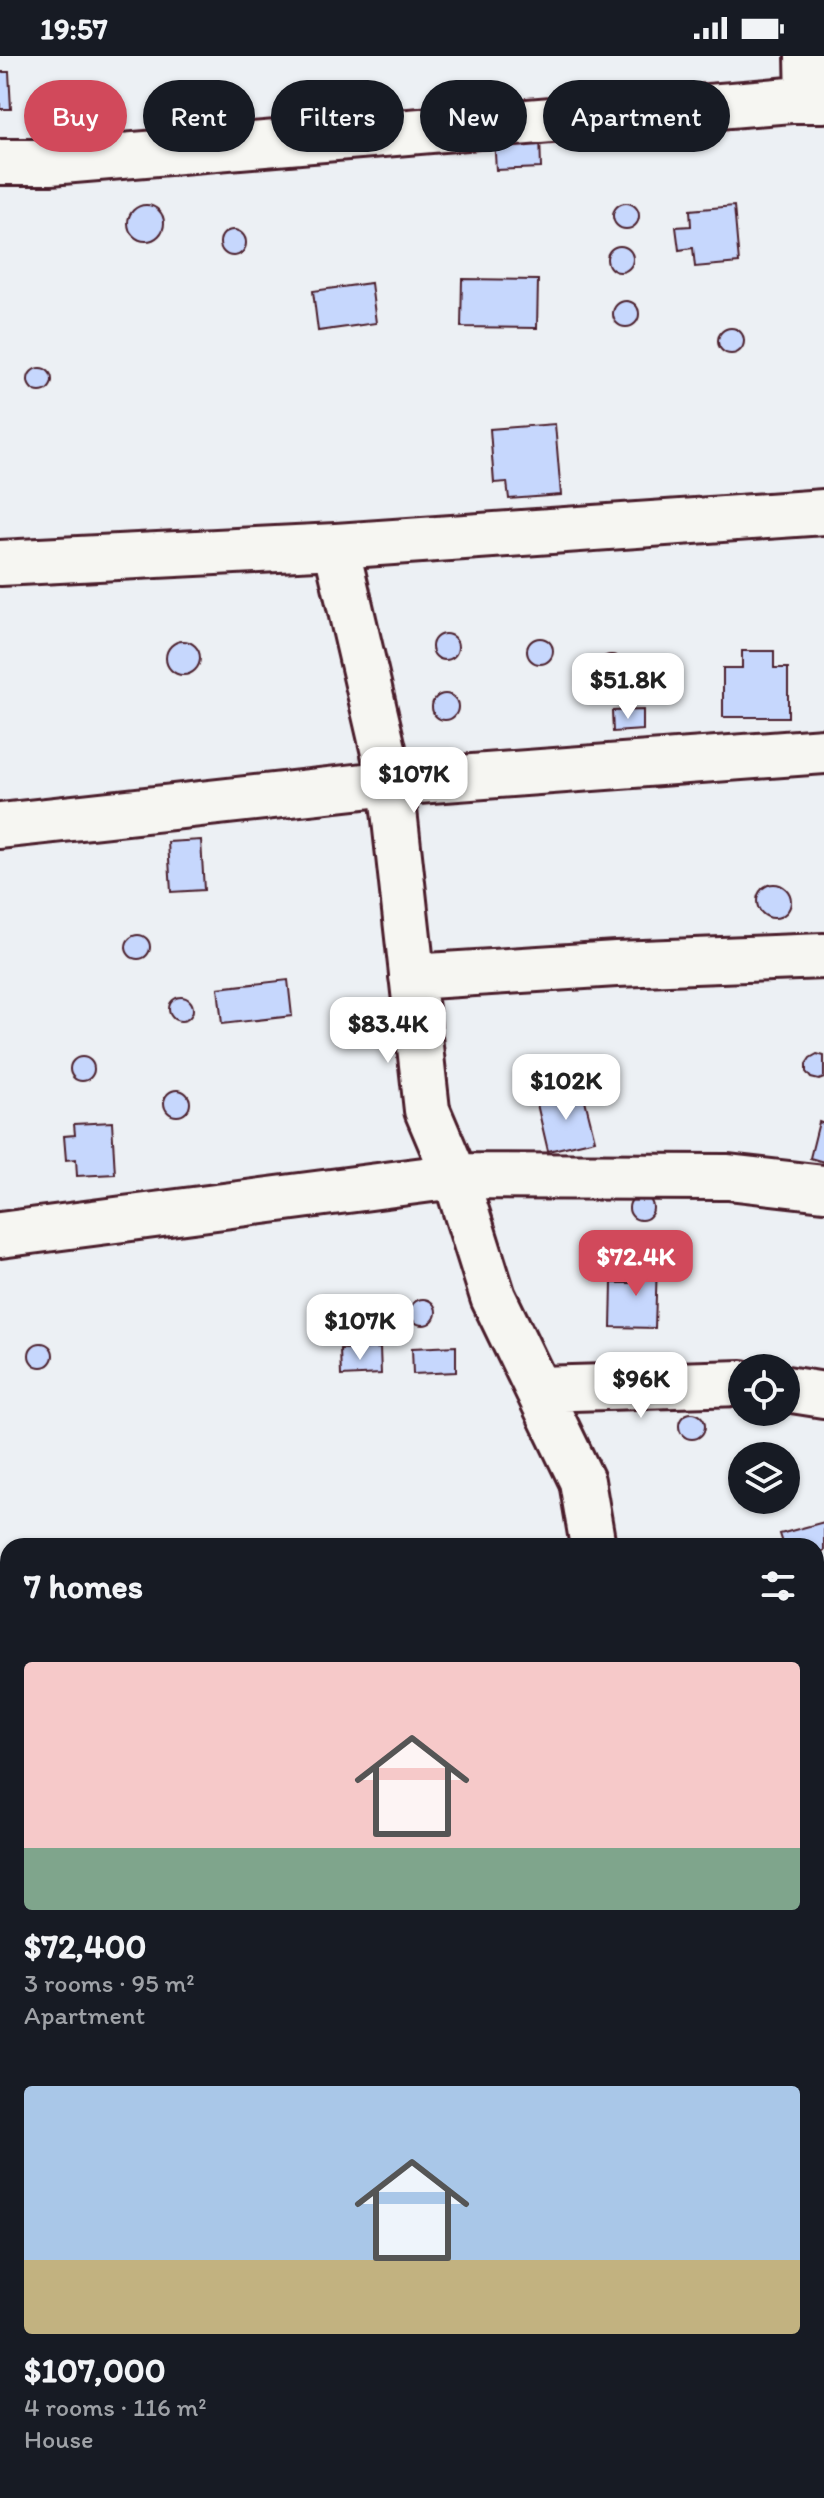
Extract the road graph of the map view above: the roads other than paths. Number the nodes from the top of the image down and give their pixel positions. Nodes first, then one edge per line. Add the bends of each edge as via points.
1 (808, 56) edge
2 (817, 100) edge
3 (0, 162) edge
4 (824, 512) edge
5 (336, 546) junction
6 (0, 563) edge
7 (824, 751) edge
8 (391, 783) junction
9 (0, 826) edge
10 (824, 956) edge
11 (412, 977) junction
12 (455, 1176) junction
13 (824, 1188) edge
14 (0, 1235) edge
15 (728, 1383) edge
16 (538, 1389) junction
17 (800, 1391) edge
18 (824, 1395) edge
19 (592, 1538) edge

1 - 2 street
2 - 3 street
4 - 5 street
5 - 6 street
5 - 8 street
7 - 8 street
8 - 9 street
8 - 11 street
10 - 11 street
11 - 12 street via 427,1110
12 - 13 street via 728,1177
12 - 14 street
12 - 16 street via 493,1297
15 - 16 street
16 - 19 street via 582,1481
17 - 18 street

